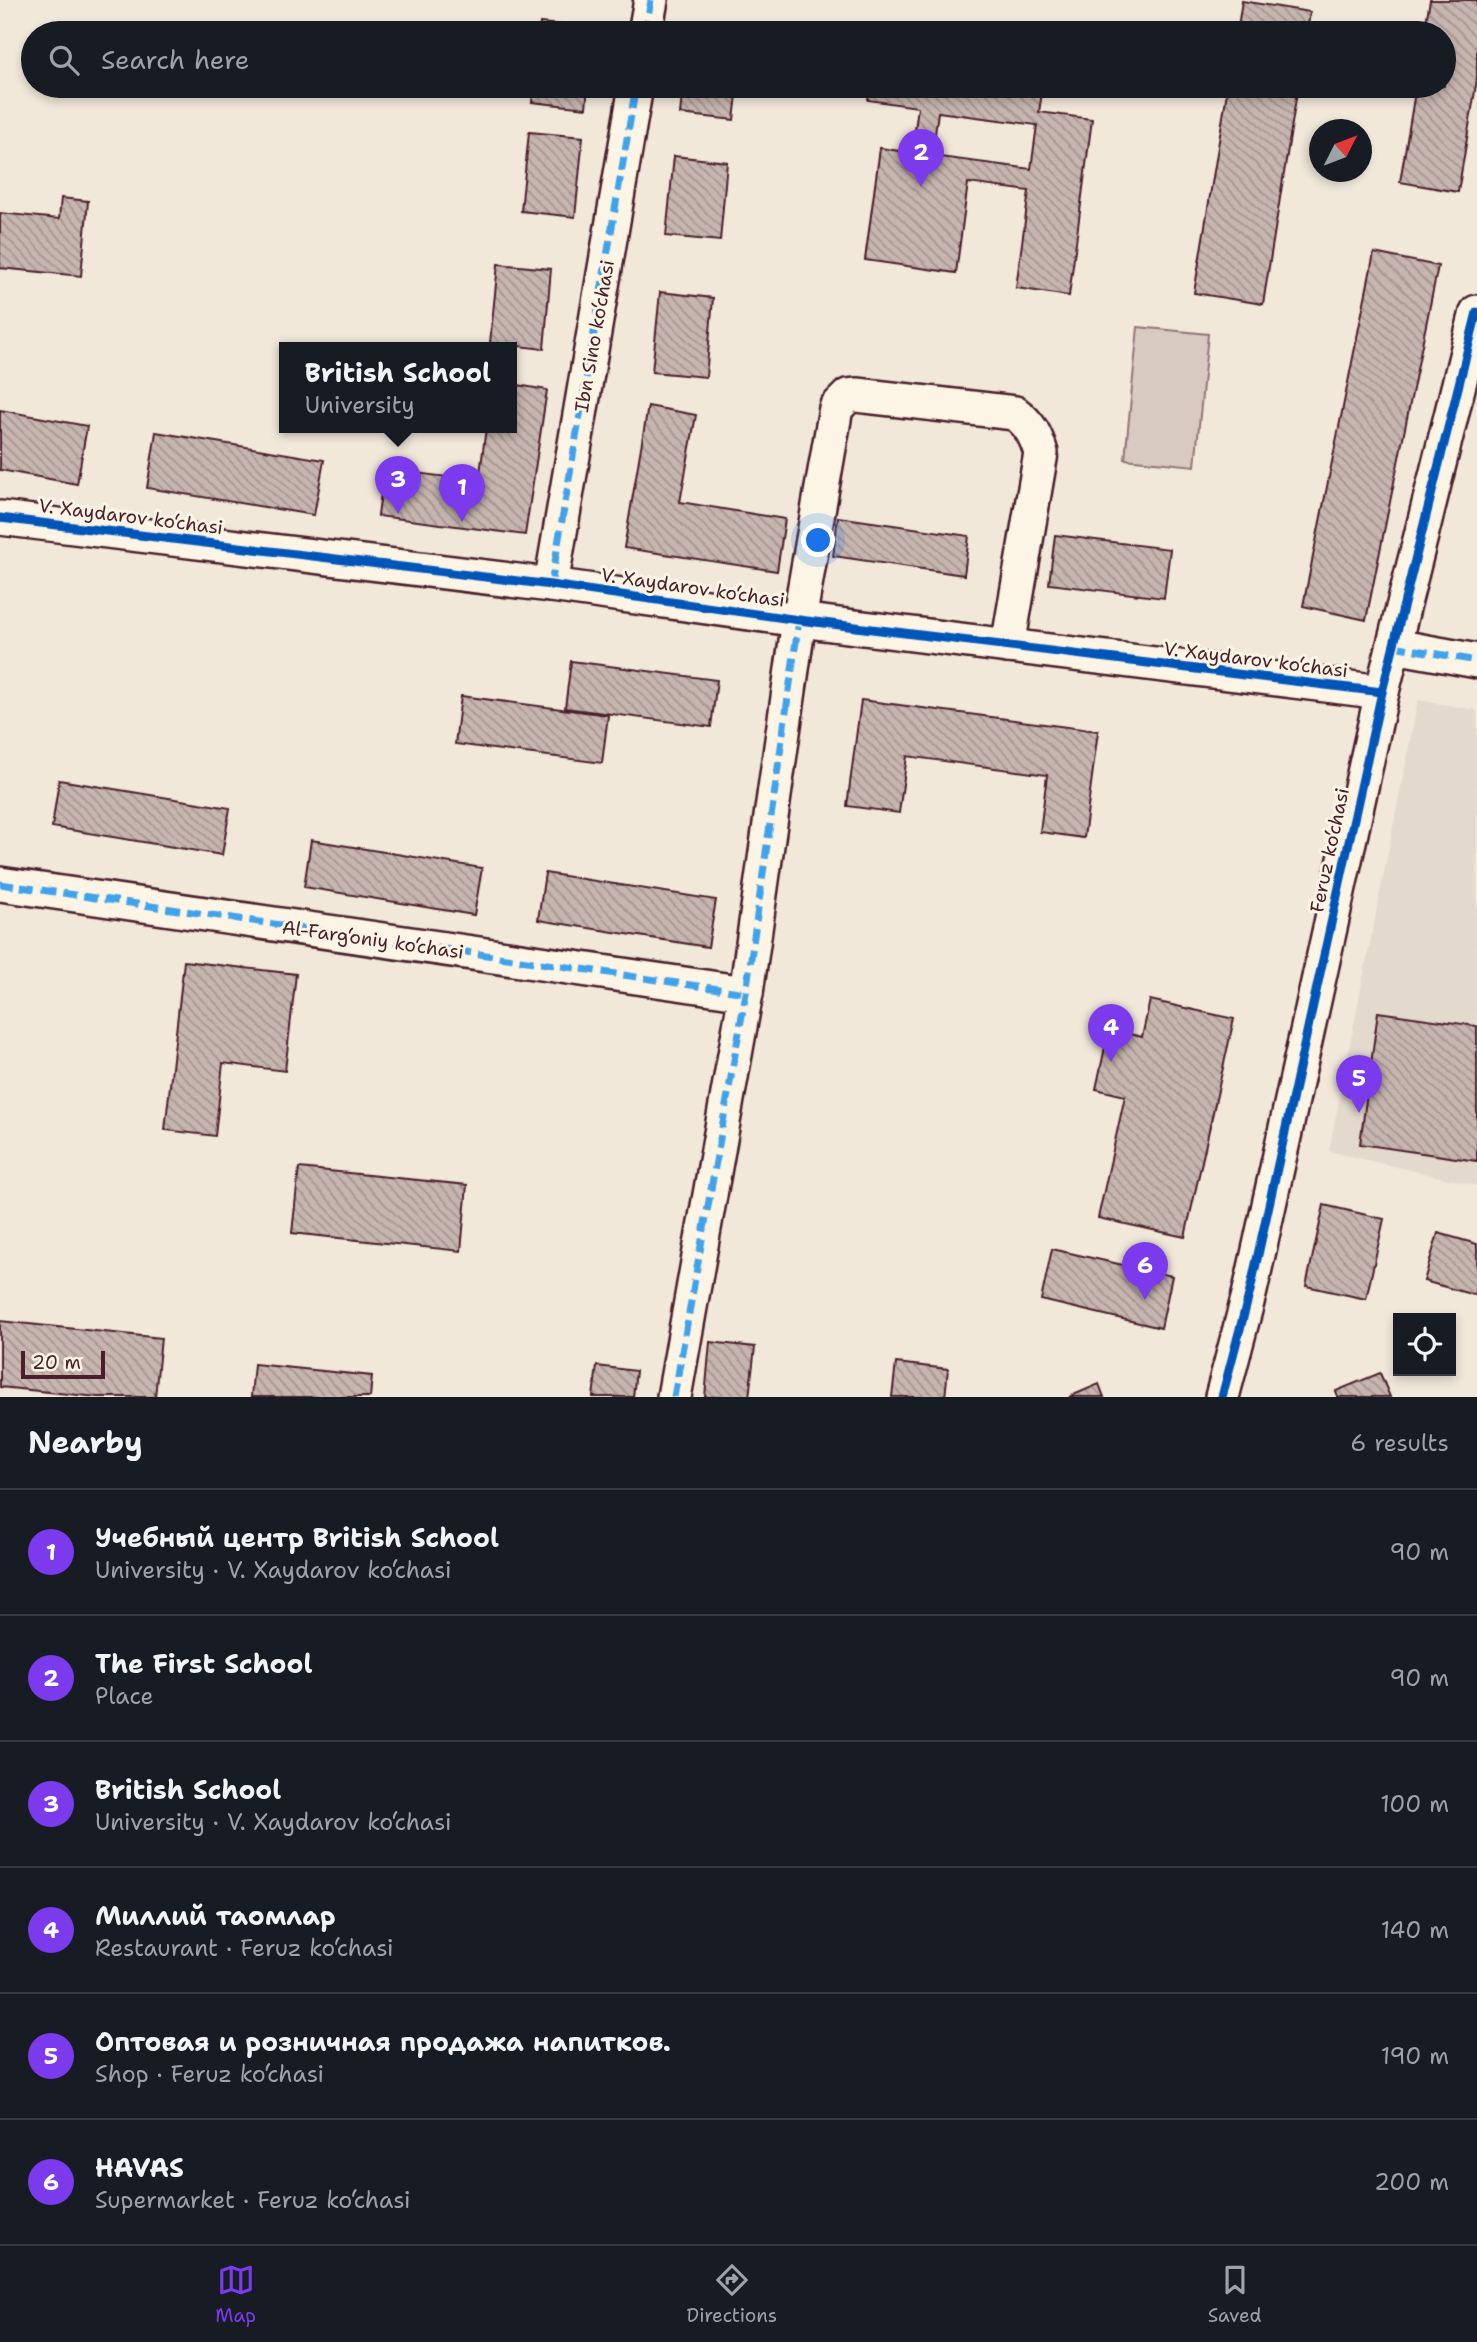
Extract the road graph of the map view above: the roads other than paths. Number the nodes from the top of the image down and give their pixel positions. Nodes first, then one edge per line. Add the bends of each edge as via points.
1 (651, 0) edge
2 (647, 21) edge
3 (634, 98) edge
4 (1477, 312) edge
5 (0, 518) edge
6 (551, 585) junction
7 (799, 620) junction
8 (1008, 646) junction
9 (1394, 646) junction
10 (1477, 661) edge
11 (1382, 692) junction
12 (0, 884) edge
13 (746, 993) junction
14 (674, 1397) edge
15 (1222, 1397) edge

1 - 2 street
3 - 6 street, Ibn Sino ko‘chasi
4 - 9 street, Feruz ko‘chasi
5 - 6 street, V. Xaydarov ko‘chasi
6 - 7 street, V. Xaydarov ko‘chasi
7 - 8 street, V. Xaydarov ko‘chasi
7 - 8 street via 836,408 841,401 857,394 1015,413 1027,422 1041,453
7 - 13 street
8 - 11 street, V. Xaydarov ko‘chasi
9 - 10 street
9 - 11 street, Feruz ko‘chasi
11 - 15 street, Feruz ko‘chasi via 1250,1290
12 - 13 street, Al-Farg‘oniy ko‘chasi
13 - 14 street

